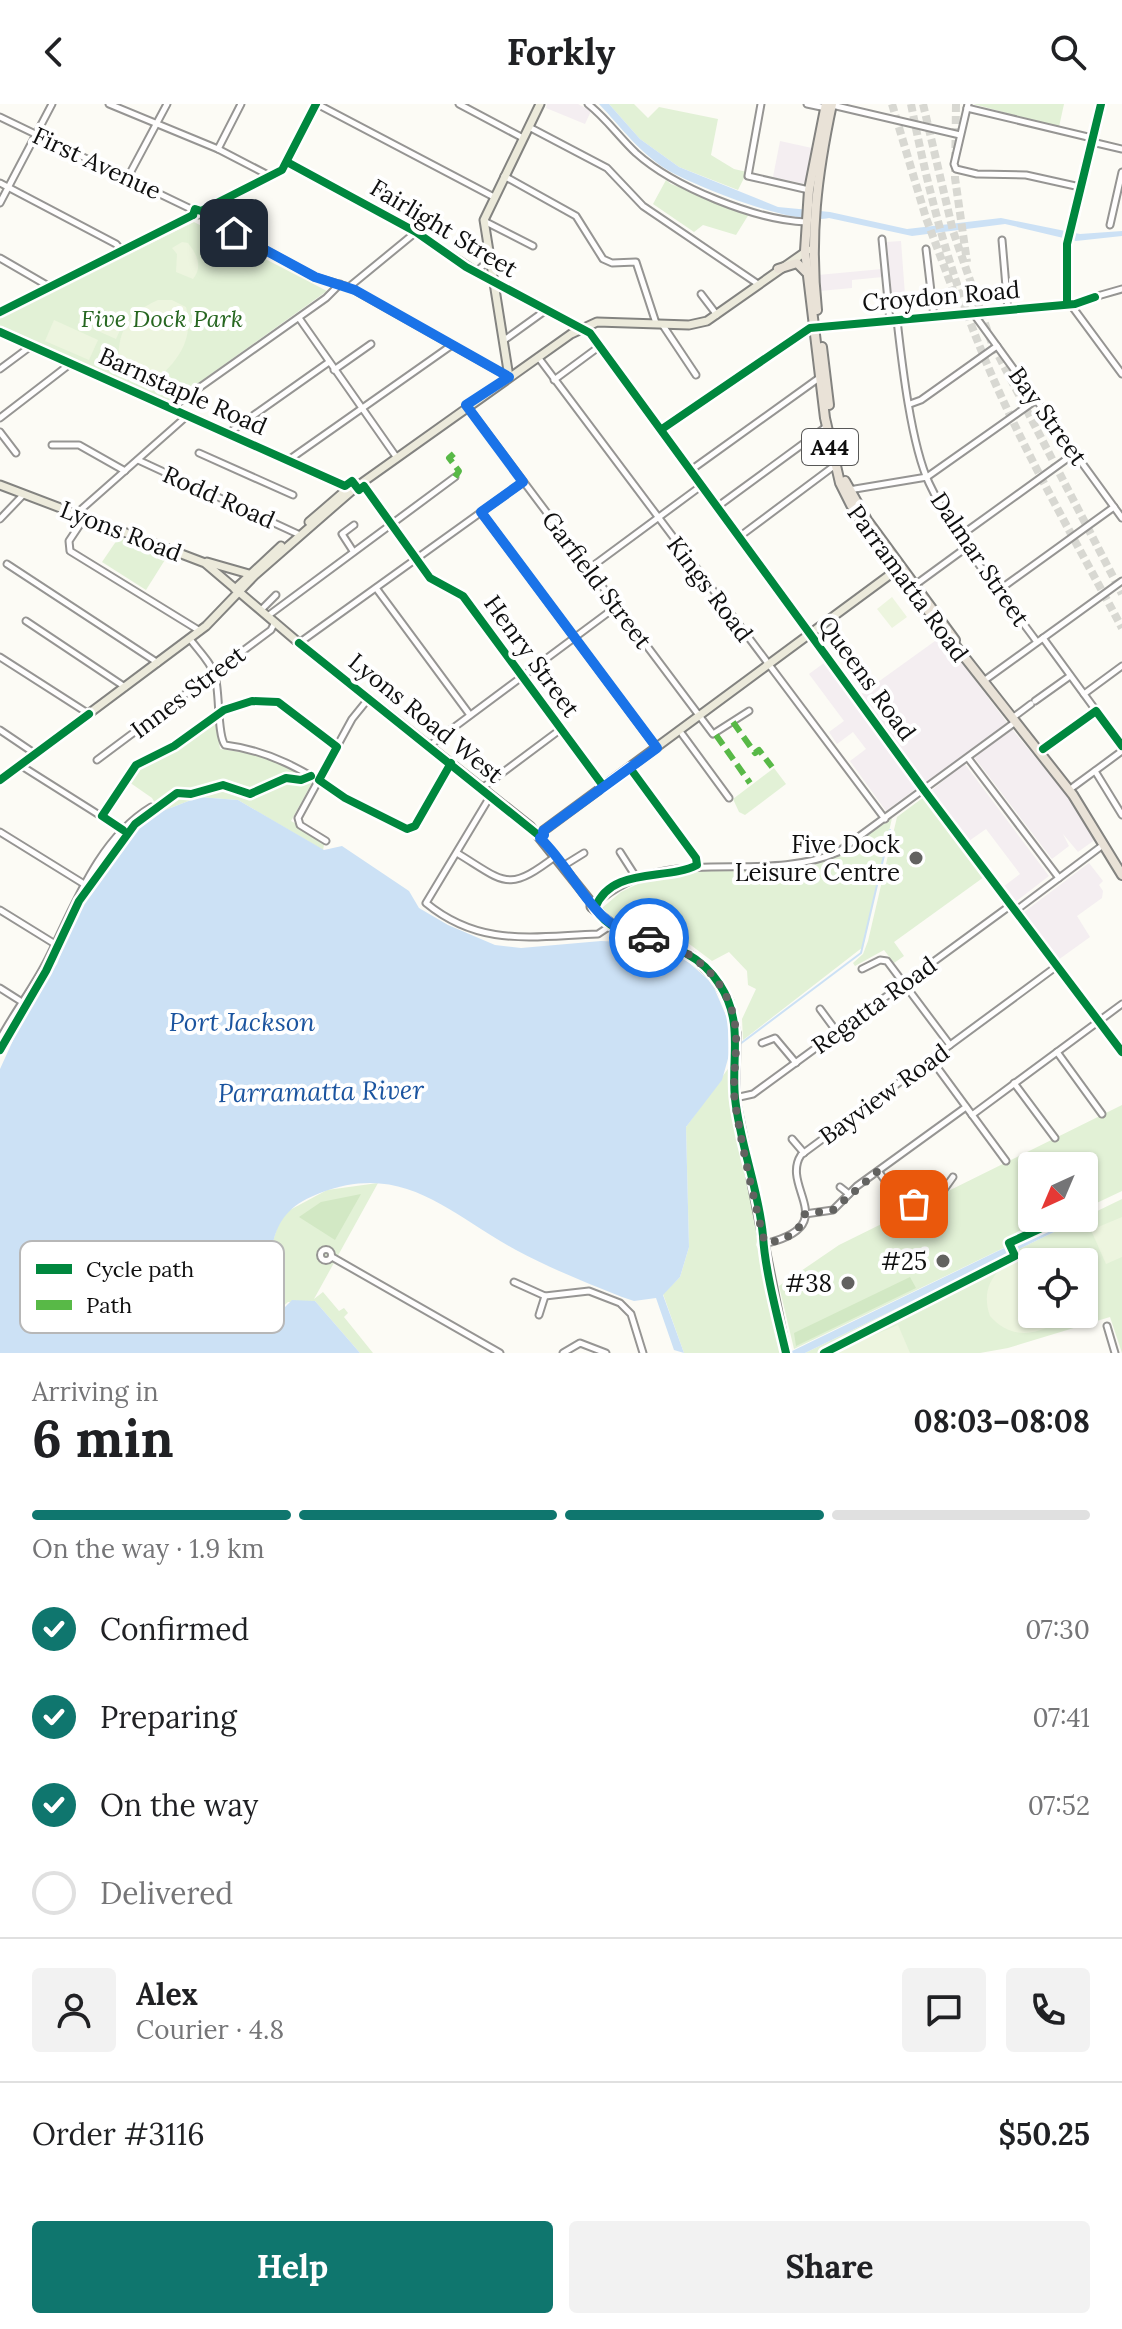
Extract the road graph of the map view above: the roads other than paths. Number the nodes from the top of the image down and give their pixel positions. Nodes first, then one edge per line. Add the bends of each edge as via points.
1 (52, 104) edge
2 (109, 104) edge
3 (167, 104) edge
4 (241, 104) edge
5 (317, 104) edge
6 (540, 104) edge
7 (588, 104) edge
8 (761, 104) edge
9 (807, 104) edge
10 (1101, 104) edge
11 (463, 105) edge
12 (829, 105) edge
13 (967, 106) edge
14 (0, 117) edge
15 (157, 124) junction
16 (529, 127) junction
17 (35, 135) junction
18 (960, 135) junction
19 (523, 138) junction
20 (1092, 140) junction
21 (218, 149) junction
22 (1122, 149) edge
23 (287, 162) junction
24 (1122, 172) edge
25 (503, 176) junction
26 (128, 177) junction
27 (271, 177) junction
28 (0, 183) edge
29 (8, 187) junction
30 (1080, 187) junction
31 (809, 190) junction
32 (492, 196) junction
33 (0, 203) edge
34 (811, 203) junction
35 (193, 213) junction
36 (201, 213) junction
37 (484, 220) junction
38 (808, 220) junction
39 (1110, 225) dead end
40 (416, 232) junction
41 (882, 239) dead end
42 (1002, 240) dead end
43 (533, 246) dead end
44 (926, 249) dead end
45 (808, 250) junction
46 (122, 251) junction
47 (0, 258) edge
48 (488, 261) junction
49 (778, 269) junction
50 (475, 272) junction
51 (807, 273) junction
52 (492, 281) junction
53 (340, 284) junction
54 (758, 284) junction
55 (50, 287) junction
56 (349, 287) junction
57 (1122, 289) edge
58 (701, 294) dead end
59 (1069, 304) junction
60 (546, 310) junction
61 (1008, 310) junction
62 (0, 312) edge
63 (973, 313) junction
64 (717, 315) junction
65 (934, 317) junction
66 (299, 318) junction
67 (899, 320) junction
68 (890, 321) junction
69 (659, 323) junction
70 (817, 327) junction
71 (581, 328) junction
72 (0, 332) edge
73 (503, 341) junction
74 (371, 344) dead end
75 (452, 345) junction
76 (31, 346) junction
77 (600, 346) junction
78 (997, 346) junction
79 (537, 356) junction
80 (329, 362) junction
81 (71, 363) junction
82 (0, 369) edge
83 (334, 370) junction
84 (1122, 374) edge
85 (696, 375) dead end
86 (509, 377) junction
87 (820, 377) junction
88 (554, 380) junction
89 (1036, 400) junction
90 (910, 404) junction
91 (467, 407) junction
92 (171, 408) junction
93 (362, 408) junction
94 (188, 415) junction
95 (0, 418) edge
96 (827, 426) junction
97 (662, 429) junction
98 (0, 432) edge
99 (229, 433) junction
100 (52, 445) dead end
101 (16, 453) dead end
102 (199, 453) dead end
103 (1075, 453) junction
104 (396, 457) junction
105 (138, 460) junction
106 (290, 460) junction
107 (834, 466) junction
108 (125, 471) junction
109 (690, 471) junction
110 (455, 477) dead end
111 (927, 477) junction
112 (523, 482) junction
113 (362, 483) junction
114 (0, 485) edge
115 (701, 486) junction
116 (350, 488) junction
117 (849, 490) junction
118 (24, 494) junction
119 (293, 495) dead end
120 (717, 507) junction
121 (1114, 507) junction
122 (481, 512) junction
123 (80, 515) junction
124 (658, 518) junction
125 (1122, 518) edge
126 (0, 519) edge
127 (391, 524) junction
128 (354, 525) dead end
129 (298, 534) junction
130 (960, 536) junction
131 (739, 537) junction
132 (967, 547) junction
133 (353, 551) junction
134 (416, 559) junction
135 (205, 563) junction
136 (7, 564) dead end
137 (590, 568) junction
138 (898, 568) junction
139 (249, 574) junction
140 (1122, 581) edge
141 (914, 585) junction
142 (376, 588) junction
143 (237, 589) junction
144 (999, 590) junction
145 (276, 595) dead end
146 (618, 605) junction
147 (269, 615) junction
148 (26, 621) dead end
149 (200, 631) junction
150 (810, 634) junction
151 (575, 637) junction
152 (190, 639) junction
153 (1040, 640) junction
154 (299, 643) junction
155 (0, 657) edge
156 (158, 663) junction
157 (768, 665) junction
158 (1122, 666) edge
159 (214, 673) junction
160 (522, 676) junction
161 (1070, 676) junction
162 (985, 680) junction
163 (125, 687) junction
164 (1084, 694) junction
165 (369, 698) junction
166 (749, 711) dead end
167 (1096, 711) junction
168 (221, 712) junction
169 (89, 714) junction
170 (470, 715) junction
171 (701, 715) junction
172 (1014, 719) junction
173 (561, 729) junction
174 (0, 730) edge
175 (680, 732) junction
176 (429, 746) junction
177 (337, 747) junction
178 (657, 748) junction
179 (1043, 749) junction
180 (1121, 752) edge
181 (35, 754) junction
182 (968, 758) junction
183 (97, 760) dead end
184 (451, 763) junction
185 (20, 765) junction
186 (630, 768) junction
187 (1095, 771) junction
188 (0, 780) edge
189 (319, 780) junction
190 (604, 787) junction
191 (1073, 787) junction
192 (482, 788) junction
193 (924, 790) junction
194 (491, 795) junction
195 (729, 798) dead end
196 (151, 807) dead end
197 (665, 814) dead end
198 (1122, 815) edge
199 (102, 816) junction
200 (885, 819) junction
201 (669, 820) dead end
202 (123, 830) junction
203 (0, 832) edge
204 (542, 835) junction
205 (326, 841) dead end
206 (1103, 844) junction
207 (620, 852) dead end
208 (457, 853) junction
209 (584, 853) dead end
210 (556, 856) junction
211 (697, 865) junction
212 (1122, 865) edge
213 (563, 866) junction
214 (1122, 875) edge
215 (636, 877) junction
216 (1059, 878) junction
217 (84, 884) junction
218 (595, 905) junction
219 (1013, 908) junction
220 (0, 910) edge
221 (610, 926) junction
222 (55, 944) junction
223 (1057, 966) junction
224 (862, 969) dead end
225 (904, 984) junction
226 (0, 988) edge
227 (22, 1002) junction
228 (1122, 1004) edge
229 (820, 1009) dead end
230 (1098, 1021) junction
231 (837, 1032) junction
232 (0, 1039) edge
233 (762, 1043) dead end
234 (950, 1045) junction
235 (1057, 1052) junction
236 (1122, 1052) edge
237 (931, 1059) junction
238 (796, 1063) junction
239 (1014, 1083) junction
240 (735, 1098) junction
241 (966, 1107) junction
242 (1102, 1114) dead end
243 (972, 1115) junction
244 (1055, 1138) dead end
245 (792, 1139) dead end
246 (804, 1153) junction
247 (1006, 1161) dead end
248 (878, 1171) junction
249 (953, 1177) dead end
250 (840, 1187) dead end
251 (849, 1194) junction
252 (805, 1214) junction
253 (766, 1243) junction
254 (332, 1257) dead end
255 (514, 1282) dead end
256 (545, 1296) junction
257 (539, 1315) dead end
258 (1107, 1326) dead end
259 (786, 1352) edge
260 (500, 1353) edge
261 (563, 1353) edge
262 (606, 1353) edge
263 (643, 1353) edge
264 (1115, 1353) edge

1 - 17 street
2 - 15 street
3 - 15 street
4 - 21 street
5 - 23 street
5 - 32 street
6 - 16 main road
7 - 38 street via 636,153 675,180 766,217
8 - 31 street via 748,176
9 - 12 street
10 - 20 main road
11 - 19 street
12 - 18 street
12 - 31 highway, Parramatta Road / A44
12 - 34 highway, Parramatta Road / A44
13 - 18 street
13 - 20 street
14 - 17 street, First Avenue
15 - 21 street
15 - 26 street
16 - 19 main road
16 - 54 street via 607,168 643,206
17 - 26 street, First Avenue
17 - 29 street
18 - 30 street via 954,167
19 - 25 main road
20 - 22 street
20 - 30 main road
21 - 27 street
23 - 27 street
23 - 40 street, Fairlight Street
24 - 39 street
25 - 32 main road
25 - 69 street via 576,216 603,259 636,262
26 - 35 street, First Avenue
27 - 36 street
28 - 29 street
29 - 33 street
29 - 46 street
30 - 59 main road via 1067,244
31 - 34 highway, Parramatta Road / A44
32 - 37 main road
34 - 38 highway, Parramatta Road / A44
35 - 36 street
35 - 46 street
36 - 53 street via 315,277
37 - 43 street
37 - 48 main road
38 - 45 highway, Parramatta Road / A44
40 - 50 street, Fairlight Street
40 - 56 street
41 - 68 street
42 - 61 street
44 - 65 street
45 - 49 main road
45 - 51 highway, Parramatta Road / A44
45 - 70 highway, Parramatta Road / A44
46 - 55 street
47 - 55 street
48 - 50 street
48 - 52 main road
49 - 51 highway via 797,263
49 - 54 main road
50 - 52 street, Fairlight Street
51 - 70 highway, Parramatta Road / A44
52 - 60 main road, Fairlight Street
52 - 73 main road
53 - 56 street
53 - 66 street
54 - 64 main road
55 - 62 street
56 - 75 street
57 - 59 street, Croydon Road
58 - 64 street
59 - 61 street, Croydon Road
59 - 84 street
60 - 71 main road, Fairlight Street
60 - 73 street
61 - 63 street, Croydon Road
63 - 65 street, Croydon Road
63 - 78 street, Bay Street
64 - 69 main road via 696,324
65 - 67 street, Croydon Road
66 - 80 street
66 - 92 street
67 - 68 street, Croydon Road
67 - 90 street, Dalmar Street
68 - 70 street, Croydon Road
69 - 71 main road via 606,322
69 - 85 street
70 - 87 highway, Parramatta Road / A44
70 - 97 street via 804,330
70 - 117 highway, Parramatta Road / A44 via 837,457
71 - 77 main road, Queens Road
71 - 79 main road
72 - 76 street, Barnstaple Road
73 - 86 main road
74 - 83 street
75 - 86 street
75 - 93 street
76 - 81 street, Barnstaple Road
76 - 82 street
77 - 88 street
77 - 97 main road, Queens Road
78 - 89 street, Bay Street
78 - 90 street
79 - 86 main road
79 - 88 street, Kings Road
80 - 83 street
80 - 99 street
81 - 92 street, Barnstaple Road
81 - 95 street
83 - 93 street
86 - 91 main road
87 - 96 highway, Parramatta Road / A44
87 - 109 street
88 - 124 street, Kings Road
89 - 103 street, Bay Street
89 - 111 street
90 - 111 street, Dalmar Street
91 - 104 main road
91 - 112 street, Garfield Street
92 - 94 street, Barnstaple Road
93 - 104 street
93 - 106 street
94 - 99 street, Barnstaple Road
94 - 105 street
96 - 107 highway, Parramatta Road / A44
96 - 120 street
97 - 109 main road, Queens Road
98 - 101 street
99 - 106 street, Barnstaple Road
100 - 108 street via 79,445
102 - 119 street
103 - 121 street, Bay Street
103 - 130 street
104 - 113 main road
104 - 116 main road
105 - 108 street
105 - 129 street, Rodd Road
106 - 116 street, Barnstaple Road
107 - 131 street
107 - 138 highway, Parramatta Road / A44 via 851,505
108 - 123 street
109 - 115 main road, Queens Road
110 - 127 street
111 - 117 street
111 - 130 street, Dalmar Street
112 - 122 street
112 - 137 street, Garfield Street
113 - 127 street, Henry Street
113 - 129 main road
114 - 118 main road, Lyons Road
115 - 120 main road, Queens Road
115 - 124 street
116 - 129 main road
117 - 138 highway, Parramatta Road / A44
118 - 123 main road, Lyons Road
118 - 126 street
120 - 131 main road, Queens Road
121 - 125 street, Bay Street
121 - 144 street
122 - 134 street
122 - 151 street
123 - 135 main road, Lyons Road
123 - 149 street via 70,551
124 - 137 street
124 - 157 street, Kings Road
127 - 133 street
127 - 134 street, Henry Street
128 - 133 street via 342,534
129 - 139 main road
129 - 143 main road
130 - 132 street, Dalmar Street
131 - 150 main road, Queens Road
132 - 141 street
132 - 144 street, Dalmar Street
133 - 147 street
134 - 142 street
134 - 160 street, Henry Street via 432,581 463,596
135 - 139 main road
135 - 143 main road, Lyons Road
136 - 156 street
137 - 146 street, Garfield Street
138 - 141 highway, Parramatta Road / A44
138 - 150 main road
138 - 172 highway, Parramatta Road / A44
139 - 143 main road
140 - 153 street
141 - 162 highway, Parramatta Road / A44
142 - 154 street
142 - 170 street
143 - 147 main road, Lyons Road West
143 - 149 main road
144 - 153 street, Dalmar Street
145 - 147 street
146 - 151 street
146 - 171 street, Garfield Street
147 - 154 main road, Lyons Road West
147 - 159 street, Innes Street via 271,630
148 - 163 street
149 - 152 main road
150 - 157 main road
150 - 193 main road, Queens Road
151 - 160 street
151 - 178 street
152 - 156 main road
152 - 159 street
153 - 161 street, Dalmar Street
153 - 162 street
154 - 165 main road, Lyons Road West
155 - 169 street
156 - 163 main road
157 - 171 main road
157 - 200 street, Kings Road
158 - 164 street
159 - 168 street
159 - 183 street, Innes Street
160 - 170 street
160 - 173 street, Henry Street
161 - 164 street, Dalmar Street
161 - 172 street
162 - 172 highway, Parramatta Road / A44
163 - 169 main road
164 - 167 street, Dalmar Street
165 - 176 main road, Lyons Road West
165 - 177 street
166 - 171 street via 716,735
167 - 179 street
167 - 180 street, Dalmar Street
168 - 177 street via 259,699 274,700
168 - 189 street via 223,744 263,751
168 - 199 street via 136,765
169 - 181 main road
170 - 176 street
171 - 175 main road
172 - 179 highway, Parramatta Road / A44
172 - 182 street
172 - 206 highway, Parramatta Road / A44
173 - 190 street, Henry Street
173 - 192 street
174 - 181 street
175 - 178 main road
175 - 195 street
176 - 184 main road, Lyons Road West
177 - 189 street
178 - 186 main road
179 - 191 highway, Parramatta Road / A44
180 - 187 street
181 - 185 main road
182 - 193 street
182 - 216 street
184 - 189 street via 411,829
184 - 192 main road, Lyons Road West
185 - 188 main road
185 - 199 street
186 - 190 main road
186 - 197 street
187 - 191 street
187 - 198 street
189 - 205 street via 298,818 300,825
190 - 204 main road
191 - 212 highway, Parramatta Road / A44
192 - 194 main road, Lyons Road West
193 - 200 street
193 - 219 main road, Queens Road
194 - 204 main road, Lyons Road West
194 - 208 street
196 - 202 street
199 - 202 street
200 - 211 street via 846,848 817,860
201 - 211 street
202 - 217 street
203 - 217 street
204 - 210 main road, Lyons Road West
206 - 214 highway, Parramatta Road / A44
206 - 216 street, Regatta Road
207 - 215 street
208 - 210 street via 513,881 535,873
208 - 221 street via 426,903 457,922 496,937 598,934
209 - 213 street
210 - 213 main road, Lyons Road West
211 - 215 street
213 - 218 main road, Lyons Road West
215 - 218 street
216 - 219 street, Regatta Road
217 - 222 street
218 - 221 main road, Lyons Road West
219 - 223 main road, Queens Road
219 - 225 street, Regatta Road
220 - 222 street
221 - 240 main road via 667,942 699,962 729,1001 736,1048
222 - 227 street
223 - 230 main road, Queens Road
223 - 234 street, Bayview Road
224 - 225 street via 885,959
225 - 231 street, Regatta Road
225 - 234 street
226 - 227 street
227 - 232 street
228 - 230 street
229 - 231 street
230 - 235 street
230 - 236 main road, Queens Road
231 - 238 street, Regatta Road
233 - 238 street via 775,1038
234 - 237 street, Bayview Road
235 - 239 street
235 - 242 street
237 - 241 street
237 - 246 street, Bayview Road
238 - 240 street, Regatta Road via 753,1094
239 - 243 street
239 - 244 street
240 - 253 main road
241 - 243 street
241 - 248 street
243 - 247 street
245 - 246 street
246 - 252 street, Bayview Road via 797,1166
248 - 249 street via 899,1199 914,1204 943,1191
248 - 251 street
250 - 251 street
251 - 252 street via 833,1210
252 - 253 street via 793,1235
253 - 259 main road
254 - 260 street
255 - 256 street
256 - 257 street
256 - 263 street via 589,1291 620,1303 631,1314
258 - 264 street
261 - 262 street via 580,1343

